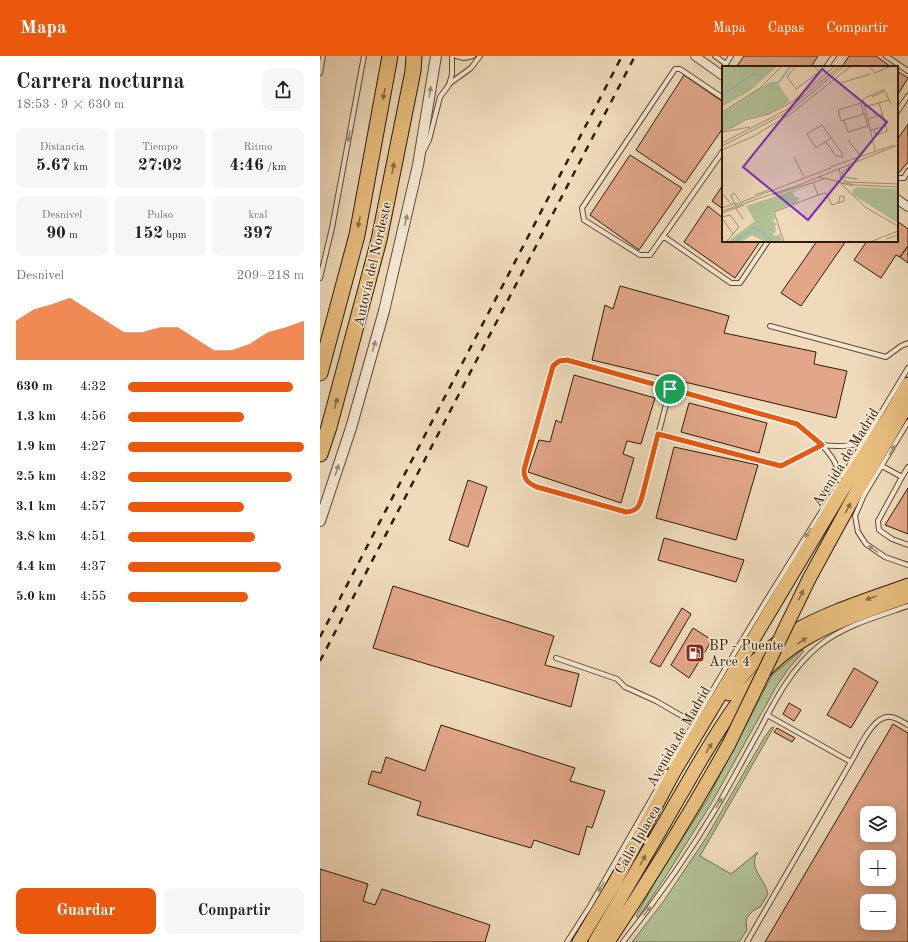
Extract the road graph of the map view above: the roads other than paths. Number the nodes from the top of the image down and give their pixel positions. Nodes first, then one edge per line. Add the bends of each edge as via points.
1 (323, 56) edge
2 (364, 56) edge
3 (390, 56) edge
4 (416, 56) edge
5 (436, 56) edge
6 (452, 56) edge
7 (456, 56) edge
8 (473, 56) edge
9 (480, 56) edge
10 (695, 56) edge
11 (715, 56) edge
12 (731, 56) edge
13 (834, 56) edge
14 (886, 56) edge
15 (725, 66) edge
16 (827, 66) edge
17 (722, 68) edge
18 (722, 70) edge
19 (908, 71) edge
20 (320, 73) edge
21 (449, 85) junction
22 (908, 96) edge
23 (722, 97) edge
24 (898, 111) edge
25 (722, 151) edge
26 (418, 165) junction
27 (908, 171) edge
28 (898, 178) edge
29 (898, 200) edge
30 (908, 207) edge
31 (663, 236) junction
32 (767, 242) edge
33 (320, 278) edge
34 (340, 300) junction
35 (770, 326) dead end
36 (908, 343) edge
37 (320, 356) edge
38 (908, 368) edge
39 (320, 373) edge
40 (908, 384) edge
41 (670, 389) junction
42 (908, 404) edge
43 (908, 422) edge
44 (658, 434) junction
45 (864, 442) junction
46 (822, 445) junction
47 (320, 454) edge
48 (882, 466) junction
49 (908, 467) edge
50 (902, 477) junction
51 (840, 481) junction
52 (320, 521) edge
53 (908, 545) edge
54 (908, 565) edge
55 (908, 585) edge
56 (908, 596) edge
57 (908, 606) edge
58 (556, 658) dead end
59 (767, 715) junction
60 (694, 723) junction
61 (908, 725) edge
62 (851, 762) junction
63 (649, 880) junction
64 (615, 882) junction
65 (567, 942) edge
66 (579, 942) edge
67 (595, 942) edge
68 (608, 942) edge
69 (616, 942) edge
70 (623, 942) edge
71 (747, 942) edge

1 - 20 lane
2 -> 33 lane via 332,228
3 -> 34 highway, Autovía del Nordeste via 357,235
47 -> 4 highway, Autovía del Nordeste via 330,427 379,240
26 -> 5 street
6 - 21 lane
7 - 8 lane
9 - 21 lane via 471,68
10 - 18 street
11 - 17 lane
12 - 15 lane
13 - 16 lane
14 - 19 lane
21 - 26 lane via 440,97 429,140
22 - 24 lane
23 - 31 lane via 680,69 675,69 582,208 584,220 640,255 650,255
25 - 31 lane
52 -> 26 street via 351,428 382,318
27 - 28 lane via 904,178
29 - 30 street
31 - 32 lane via 731,283 740,283
34 - 37 highway
34 - 39 highway, Autovía del Nordeste
35 - 36 lane via 886,357
38 - 45 lane
40 - 64 main road, Avenida de Madrid via 678,766
41 - 44 lane
41 - 44 lane via 567,360 559,361 553,366 524,470 524,478 537,487 633,512 639,506 642,497
41 - 46 lane via 797,424
63 -> 42 main road, Avenida de Madrid, bridge via 729,744 809,579
48 -> 43 lane
44 - 46 lane via 781,466
45 - 46 lane via 842,447
45 - 51 lane
46 - 51 lane via 834,459
48 - 50 lane
54 -> 48 lane via 885,557 866,544 858,532 855,516 864,495
49 - 50 lane
50 - 53 lane via 878,521 879,530 892,539
51 -> 60 lane
55 -> 64 main road, Calle Iplacea via 832,612 796,630 761,655 735,686
67 -> 56 main road, Calle Iplacea via 715,737 743,694 769,665 804,639 836,623
57 - 59 lane via 850,627 820,645 794,671
58 - 60 lane via 617,679 625,687
59 - 62 lane
70 -> 59 lane via 685,859
60 -> 65 lane
61 - 62 lane via 889,716 881,719 866,735
62 - 71 lane
63 - 68 main road, Avenida de Madrid
63 - 69 main road
64 - 66 main road, Avenida de Madrid

